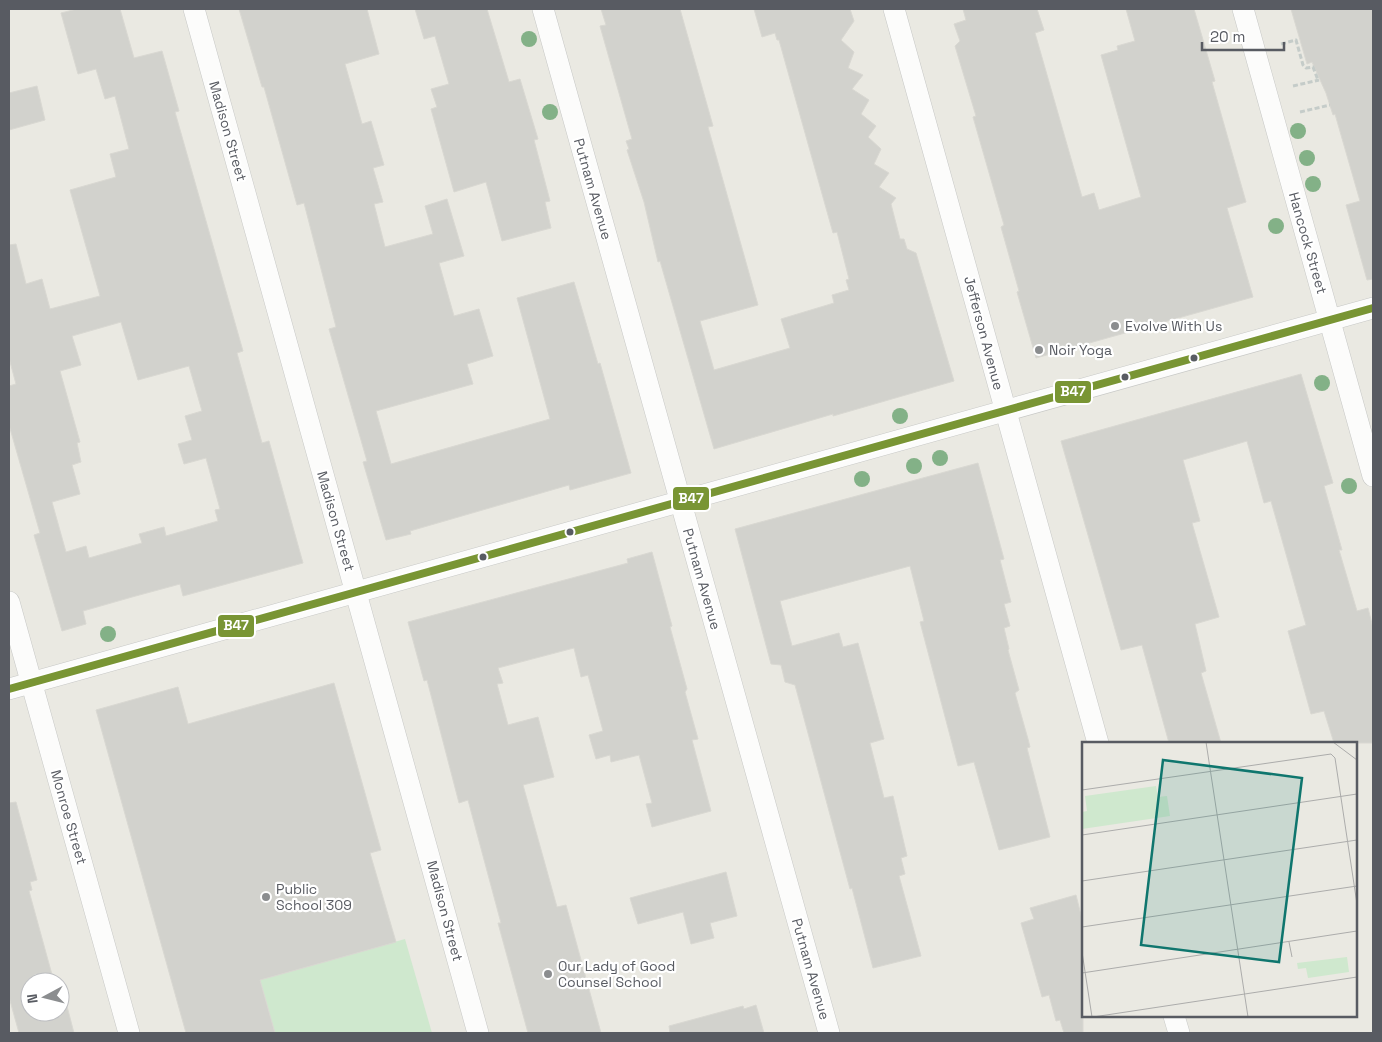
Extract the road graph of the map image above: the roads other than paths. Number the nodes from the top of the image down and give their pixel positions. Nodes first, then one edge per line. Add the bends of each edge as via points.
1 (194, 9) edge
2 (543, 9) edge
3 (894, 9) edge
4 (1243, 9) edge
5 (1373, 308) edge
6 (1330, 320) junction
7 (1006, 410) junction
8 (1373, 476) edge
9 (680, 502) junction
10 (356, 592) junction
11 (9, 602) edge
12 (32, 683) junction
13 (9, 689) edge
14 (1098, 742) edge
15 (1174, 1017) edge
16 (129, 1033) edge
17 (478, 1033) edge
18 (829, 1033) edge
19 (1178, 1033) edge

1 - 10 street, Madison Street
2 - 9 street, Putnam Avenue
3 - 7 street, Jefferson Avenue
4 - 6 street, Hancock Street
5 - 6 street
6 - 7 street
6 - 8 street, Hancock Street
7 - 9 street
7 - 14 street, Jefferson Avenue
9 - 10 street
9 - 18 street, Putnam Avenue
10 - 12 street
10 - 17 street, Madison Street
11 - 12 street, Monroe Street
12 - 13 street
12 - 16 street, Monroe Street
15 - 19 street

